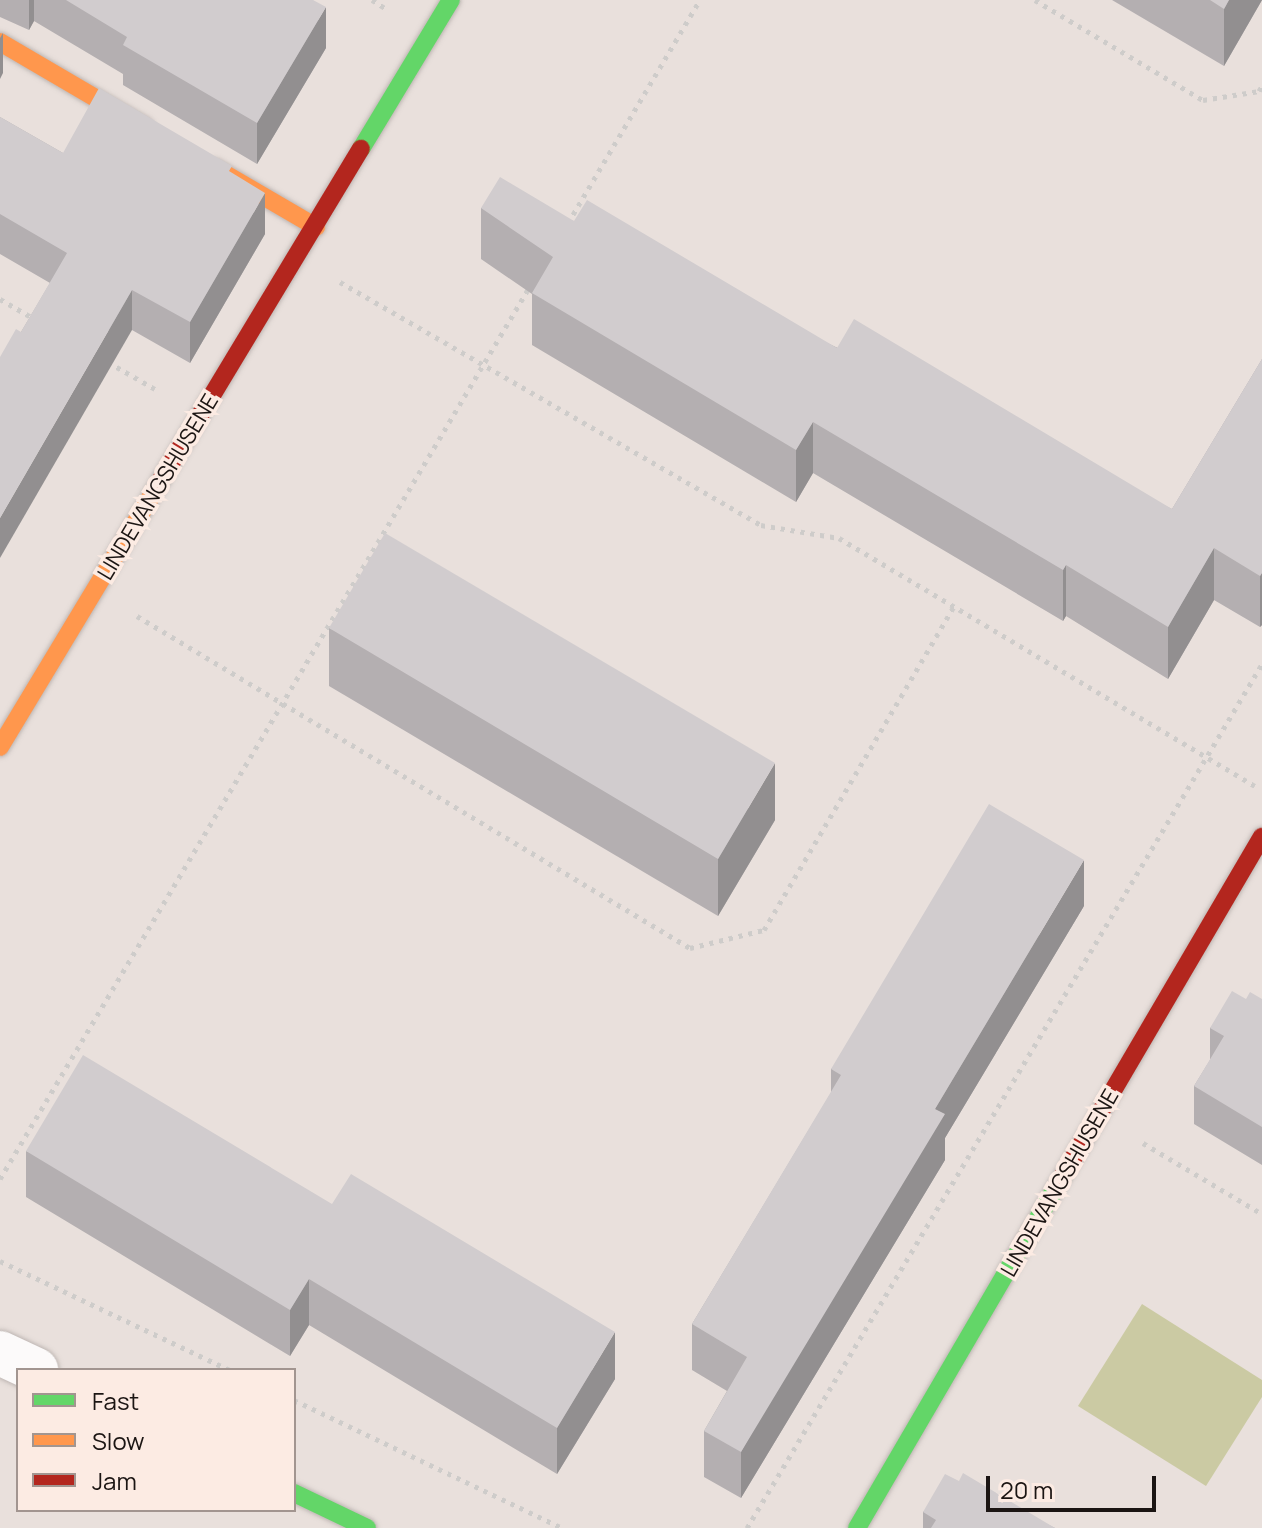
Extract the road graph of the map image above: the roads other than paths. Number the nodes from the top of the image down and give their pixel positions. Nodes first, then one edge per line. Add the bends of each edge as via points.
1 (451, 0) edge
2 (0, 42) edge
3 (158, 135) edge
4 (198, 158) edge
5 (316, 227) junction
6 (0, 747) edge
7 (1262, 837) edge
8 (0, 1353) edge
9 (32, 1368) edge
10 (296, 1494) edge
11 (367, 1528) edge
12 (857, 1528) edge

1 - 5 street, LINDEVANGSHUSENE
2 - 3 street
4 - 5 street
5 - 6 street, LINDEVANGSHUSENE
7 - 12 street, LINDEVANGSHUSENE
8 - 9 street
10 - 11 street

